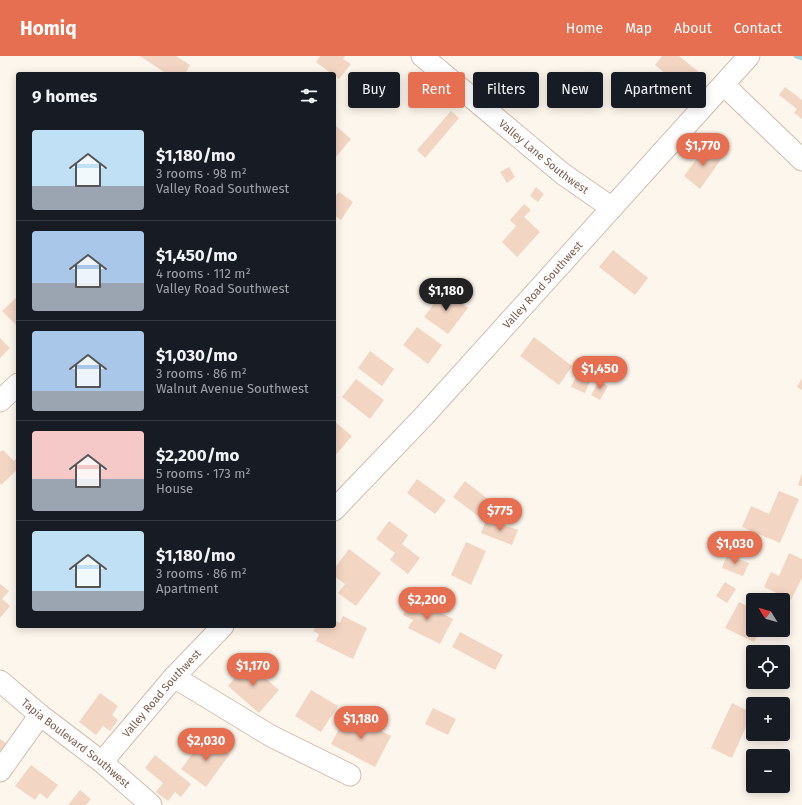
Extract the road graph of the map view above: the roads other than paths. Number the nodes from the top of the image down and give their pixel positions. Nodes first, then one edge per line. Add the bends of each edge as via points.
1 (422, 56) edge
2 (749, 56) edge
3 (724, 85) junction
4 (802, 160) edge
5 (612, 208) junction
6 (16, 386) edge
7 (0, 401) edge
8 (336, 508) edge
9 (221, 628) edge
10 (174, 677) junction
11 (0, 681) edge
12 (40, 716) junction
13 (102, 762) junction
14 (0, 771) edge
15 (350, 775) dead end
16 (151, 805) edge

1 - 5 street, Valley Lane Southwest via 563,174
2 - 3 street, Valley Road Southwest
3 - 4 street
3 - 5 street, Valley Road Southwest
5 - 8 street, Valley Road Southwest via 429,410
6 - 7 street
9 - 10 street, Valley Road Southwest
10 - 13 street, Valley Road Southwest
10 - 15 street via 271,736
11 - 12 street, Tapia Boulevard Southwest
12 - 13 street, Tapia Boulevard Southwest
12 - 14 street
13 - 16 street, Tapia Boulevard Southwest

